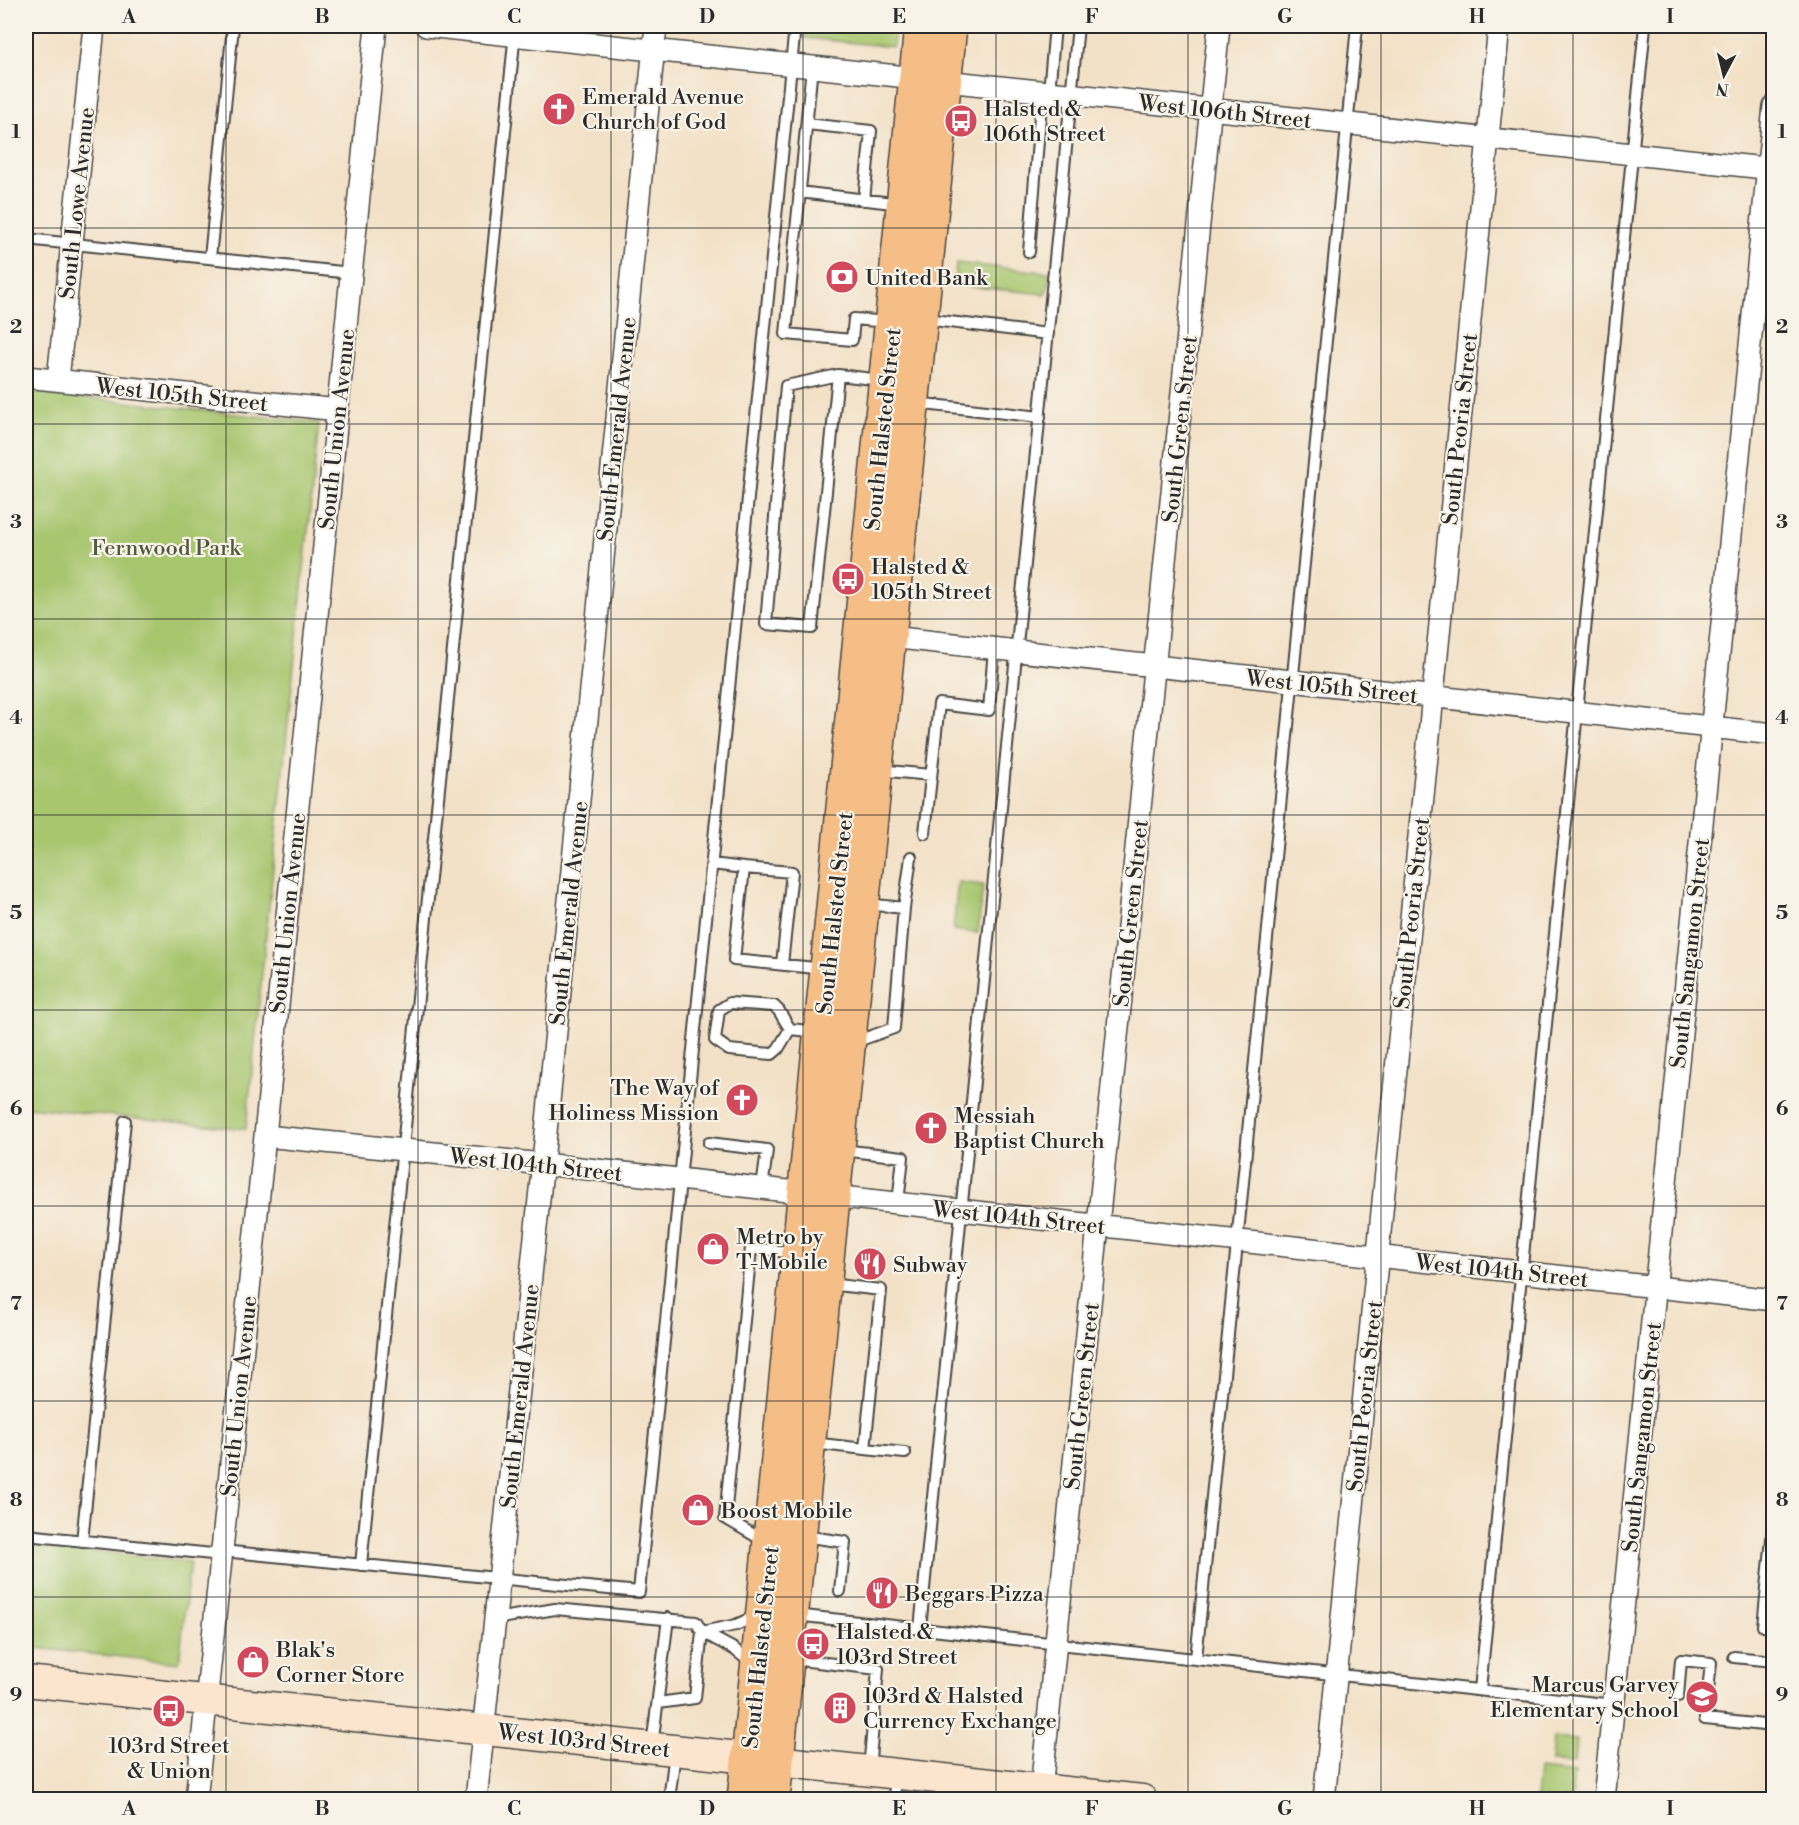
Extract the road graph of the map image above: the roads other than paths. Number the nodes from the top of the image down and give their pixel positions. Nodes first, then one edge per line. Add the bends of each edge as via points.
1 (94, 26) edge
2 (233, 26) edge
3 (376, 26) edge
4 (426, 26) edge
5 (656, 26) edge
6 (795, 26) edge
7 (921, 26) edge
8 (950, 26) edge
9 (1055, 26) edge
10 (1078, 26) edge
11 (1219, 26) edge
12 (1358, 26) edge
13 (1499, 26) edge
14 (1645, 26) edge
15 (515, 30) edge
16 (654, 50) junction
17 (801, 66) junction
18 (931, 79) junction
19 (1045, 92) junction
20 (1071, 94) junction
21 (1773, 106) edge
22 (1211, 109) junction
23 (807, 124) junction
24 (1348, 124) junction
25 (1488, 139) junction
26 (1632, 154) junction
27 (1770, 169) edge
28 (799, 192) junction
29 (864, 200) junction
30 (904, 205) junction
31 (26, 239) edge
32 (72, 244) junction
33 (1029, 252) dead end
34 (210, 258) junction
35 (351, 273) junction
36 (907, 321) junction
37 (1048, 334) junction
38 (838, 375) junction
39 (26, 377) edge
40 (58, 380) junction
41 (887, 380) junction
42 (913, 403) junction
43 (338, 410) junction
44 (1040, 417) junction
45 (876, 636) junction
46 (994, 649) junction
47 (1017, 651) junction
48 (1156, 667) junction
49 (1293, 682) junction
50 (1433, 697) junction
51 (1577, 713) junction
52 (1712, 727) junction
53 (1773, 734) edge
54 (876, 770) junction
55 (931, 775) junction
56 (925, 833) dead end
57 (911, 857) dead end
58 (712, 864) junction
59 (744, 868) junction
60 (863, 903) junction
61 (904, 908) junction
62 (782, 964) junction
63 (828, 969) junction
64 (790, 1029) junction
65 (835, 1038) junction
66 (125, 1121) dead end
67 (265, 1136) junction
68 (709, 1143) dead end
69 (403, 1150) junction
70 (839, 1150) junction
71 (543, 1164) junction
72 (680, 1179) junction
73 (762, 1189) junction
74 (820, 1195) junction
75 (898, 1203) junction
76 (962, 1210) junction
77 (1098, 1226) junction
78 (1238, 1241) junction
79 (800, 1253) junction
80 (1377, 1256) junction
81 (1521, 1272) junction
82 (825, 1284) junction
83 (1656, 1287) junction
84 (1773, 1300) edge
85 (809, 1443) junction
86 (865, 1449) junction
87 (905, 1453) dead end
88 (1773, 1520) edge
89 (26, 1535) edge
90 (785, 1540) junction
91 (82, 1541) junction
92 (222, 1553) junction
93 (361, 1565) junction
94 (499, 1579) junction
95 (840, 1591) dead end
96 (778, 1613) junction
97 (495, 1618) junction
98 (668, 1618) junction
99 (1773, 1627) edge
100 (920, 1629) junction
101 (702, 1632) junction
102 (1056, 1644) junction
103 (1734, 1657) dead end
104 (1196, 1659) junction
105 (1773, 1661) edge
106 (772, 1664) junction
107 (1336, 1675) junction
108 (26, 1681) edge
109 (1480, 1690) junction
110 (1678, 1696) dead end
111 (207, 1700) junction
112 (658, 1703) junction
113 (1614, 1705) junction
114 (1773, 1726) edge
115 (484, 1729) junction
116 (664, 1748) junction
117 (763, 1759) junction
118 (886, 1781) edge
119 (1041, 1794) edge
120 (196, 1800) edge
121 (476, 1800) edge
122 (669, 1800) edge
123 (744, 1800) edge
124 (773, 1800) edge
125 (1142, 1800) edge
126 (1324, 1800) edge
127 (1604, 1800) edge

1 - 32 street, South Lowe Avenue
2 - 34 lane
3 - 35 street, South Union Avenue
4 - 15 street, West 106th Street
5 - 16 street, South Emerald Avenue
6 - 17 lane
7 - 18 main road, South Halsted Street
8 - 18 main road, South Halsted Street
9 - 19 lane
10 - 20 lane
11 - 22 street, South Green Street
12 - 24 lane
13 - 25 street, South Peoria Street
14 - 26 lane
15 - 16 street, West 106th Street
15 - 69 lane
16 - 17 street, West 106th Street
16 - 71 street, South Emerald Avenue
17 - 18 street, West 106th Street
17 - 23 lane
17 - 58 lane
18 - 19 street, West 106th Street
18 - 30 main road, South Halsted Street
18 - 36 main road, South Halsted Street
19 - 20 street, West 106th Street
19 - 33 lane
20 - 22 street, West 106th Street
20 - 37 lane
21 - 27 street, South Sangamon Street
22 - 24 street, West 106th Street
22 - 48 street, South Green Street
23 - 28 lane
23 - 29 lane via 871,131
24 - 25 street, West 106th Street
24 - 49 lane
25 - 26 street, West 106th Street
25 - 50 street, South Peoria Street
26 - 27 street, West 106th Street
26 - 51 lane
27 - 52 street, South Sangamon Street
28 - 29 lane
28 - 36 lane via 786,334 852,340 854,319
29 - 30 lane
30 - 36 main road, South Halsted Street
31 - 32 lane
32 - 34 lane
32 - 40 street, South Lowe Avenue
34 - 35 lane
35 - 43 street, South Union Avenue
36 - 37 lane
36 - 41 main road, South Halsted Street
36 - 42 main road, South Halsted Street
37 - 44 lane
38 - 38 lane via 786,386 766,624 813,628
38 - 41 lane
39 - 40 street, West 105th Street
40 - 43 street, West 105th Street
41 - 45 main road, South Halsted Street
42 - 44 lane
42 - 45 main road, South Halsted Street
43 - 67 street, South Union Avenue
44 - 47 lane
45 - 46 street, West 105th Street
45 - 54 main road, South Halsted Street
45 - 63 main road, South Halsted Street
46 - 47 street, West 105th Street
46 - 55 lane via 989,710 939,704
47 - 48 street, West 105th Street
47 - 76 lane
48 - 49 street, West 105th Street
48 - 77 street, South Green Street
49 - 50 street, West 105th Street
49 - 78 lane
50 - 51 street, West 105th Street
50 - 80 street, South Peoria Street
51 - 52 street, West 105th Street
51 - 81 lane
52 - 53 street, West 105th Street
52 - 83 street, South Sangamon Street
54 - 55 lane
54 - 60 main road, South Halsted Street
55 - 56 lane
57 - 61 lane
58 - 59 lane
58 - 72 lane
59 - 62 lane via 792,872
59 - 62 lane via 734,960
60 - 61 lane
60 - 65 main road, South Halsted Street
61 - 65 lane via 894,1028
62 - 63 lane
63 - 65 main road, South Halsted Street
64 - 64 lane via 772,1054 729,1050 715,1040 718,1010 730,1003 774,1006
64 - 65 lane
65 - 70 main road, South Halsted Street
65 - 74 main road, South Halsted Street
66 - 91 lane
67 - 69 street, West 104th Street
67 - 92 street, South Union Avenue
68 - 73 lane via 767,1150
69 - 71 street, West 104th Street
69 - 93 lane
70 - 74 main road, South Halsted Street
70 - 75 lane via 903,1157
71 - 72 street, West 104th Street
71 - 94 street, South Emerald Avenue
72 - 73 street, West 104th Street
72 - 94 lane via 639,1592
73 - 74 street, West 104th Street
74 - 75 street, West 104th Street
74 - 79 main road, South Halsted Street
74 - 82 main road, South Halsted Street
75 - 76 street, West 104th Street
76 - 77 street, West 104th Street
76 - 100 lane
77 - 78 street, West 104th Street
77 - 102 street, South Green Street
78 - 80 street, West 104th Street
78 - 104 lane
79 - 90 main road, South Halsted Street
79 - 90 lane via 751,1248 725,1518
80 - 81 street, West 104th Street
80 - 107 street, South Peoria Street
81 - 83 street, West 104th Street
81 - 109 lane
82 - 85 main road, South Halsted Street
82 - 86 lane via 881,1290
83 - 84 street, West 104th Street
83 - 113 street, South Sangamon Street
85 - 86 lane
85 - 90 main road, South Halsted Street
86 - 87 lane
88 - 99 lane via 1763,1626
89 - 91 lane
90 - 95 lane via 845,1542
90 - 96 main road, South Halsted Street
91 - 92 lane
92 - 93 lane
92 - 111 street, South Union Avenue
93 - 94 lane
94 - 97 street, South Emerald Avenue
96 - 100 lane
96 - 101 lane
96 - 106 main road, South Halsted Street
97 - 98 lane via 555,1609
97 - 115 street, South Emerald Avenue
98 - 101 lane via 696,1622
98 - 112 lane
100 - 102 lane
101 - 106 lane
101 - 112 lane via 695,1698
102 - 104 lane
102 - 119 street, South Green Street
103 - 105 lane
104 - 107 lane
106 - 117 main road, South Halsted Street
106 - 118 lane via 878,1669
107 - 109 lane
107 - 126 street, South Peoria Street
108 - 111 main road, West 103rd Street
109 - 113 lane
110 - 114 lane via 1681,1660 1711,1663 1706,1719
111 - 115 main road, West 103rd Street
111 - 120 street, South Union Avenue
112 - 116 lane
113 - 127 street, South Sangamon Street
115 - 116 main road, West 103rd Street
115 - 121 street, South Emerald Avenue
116 - 117 main road, West 103rd Street
116 - 122 lane
117 - 118 main road, West 103rd Street
117 - 123 main road, South Halsted Street
117 - 124 main road, South Halsted Street
118 - 119 main road, West 103rd Street
119 - 125 main road, West 103rd Street

